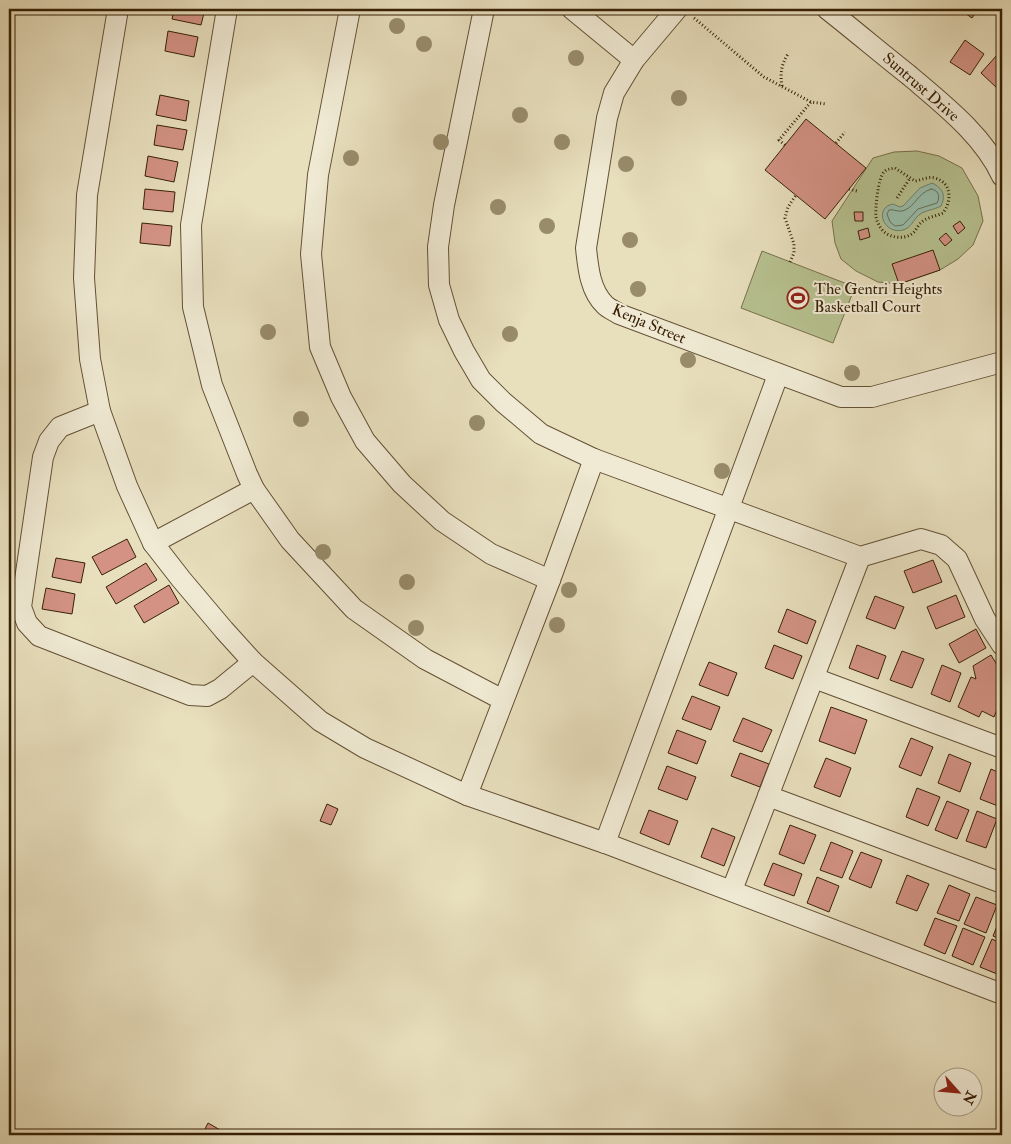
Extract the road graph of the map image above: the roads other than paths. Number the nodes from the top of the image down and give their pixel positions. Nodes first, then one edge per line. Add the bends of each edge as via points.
1 (118, 9) edge
2 (226, 9) edge
3 (350, 9) edge
4 (484, 9) edge
5 (572, 9) edge
6 (827, 9) edge
7 (685, 13) edge
8 (634, 60) junction
9 (1002, 176) edge
10 (1002, 362) edge
11 (778, 374) junction
12 (100, 411) junction
13 (594, 459) junction
14 (254, 489) junction
15 (730, 508) junction
16 (153, 543) junction
17 (860, 557) junction
18 (550, 580) junction
19 (1002, 644) edge
20 (253, 662) junction
21 (814, 678) junction
22 (503, 700) junction
23 (1002, 748) edge
24 (467, 795) junction
25 (768, 796) junction
26 (604, 843) junction
27 (1002, 883) edge
28 (732, 890) junction
29 (1002, 994) edge

1 - 12 street via 87,194 84,278 90,359
2 - 14 street via 191,225 193,307 212,385
3 - 18 street via 318,175 311,254 320,347 341,397 365,441 402,484 442,521 491,554
4 - 13 street via 444,205 438,247 439,285 449,320 481,380 541,434
5 - 8 street
6 - 9 street, Suntrust Drive via 963,123 981,143
7 - 8 street, Kenja Street
8 - 11 street, Kenja Street via 614,93 606,118 586,248 588,270 596,292 605,305 619,314
10 - 11 street, Kenja Street via 872,397 842,397
11 - 15 street
12 - 16 street via 127,486
12 - 20 street via 60,427 49,441 43,457 21,607 27,623 39,636 190,694 207,696
13 - 15 street
13 - 18 street
14 - 16 street
14 - 22 street via 290,540 354,609 425,659
15 - 17 street
15 - 26 street
16 - 20 street
17 - 19 street via 921,540 941,544 957,559 985,619
17 - 21 street
18 - 22 street
20 - 24 street via 320,720 365,748
21 - 23 street
21 - 25 street
22 - 24 street
24 - 26 street
25 - 27 street
25 - 28 street
26 - 28 street
28 - 29 street

